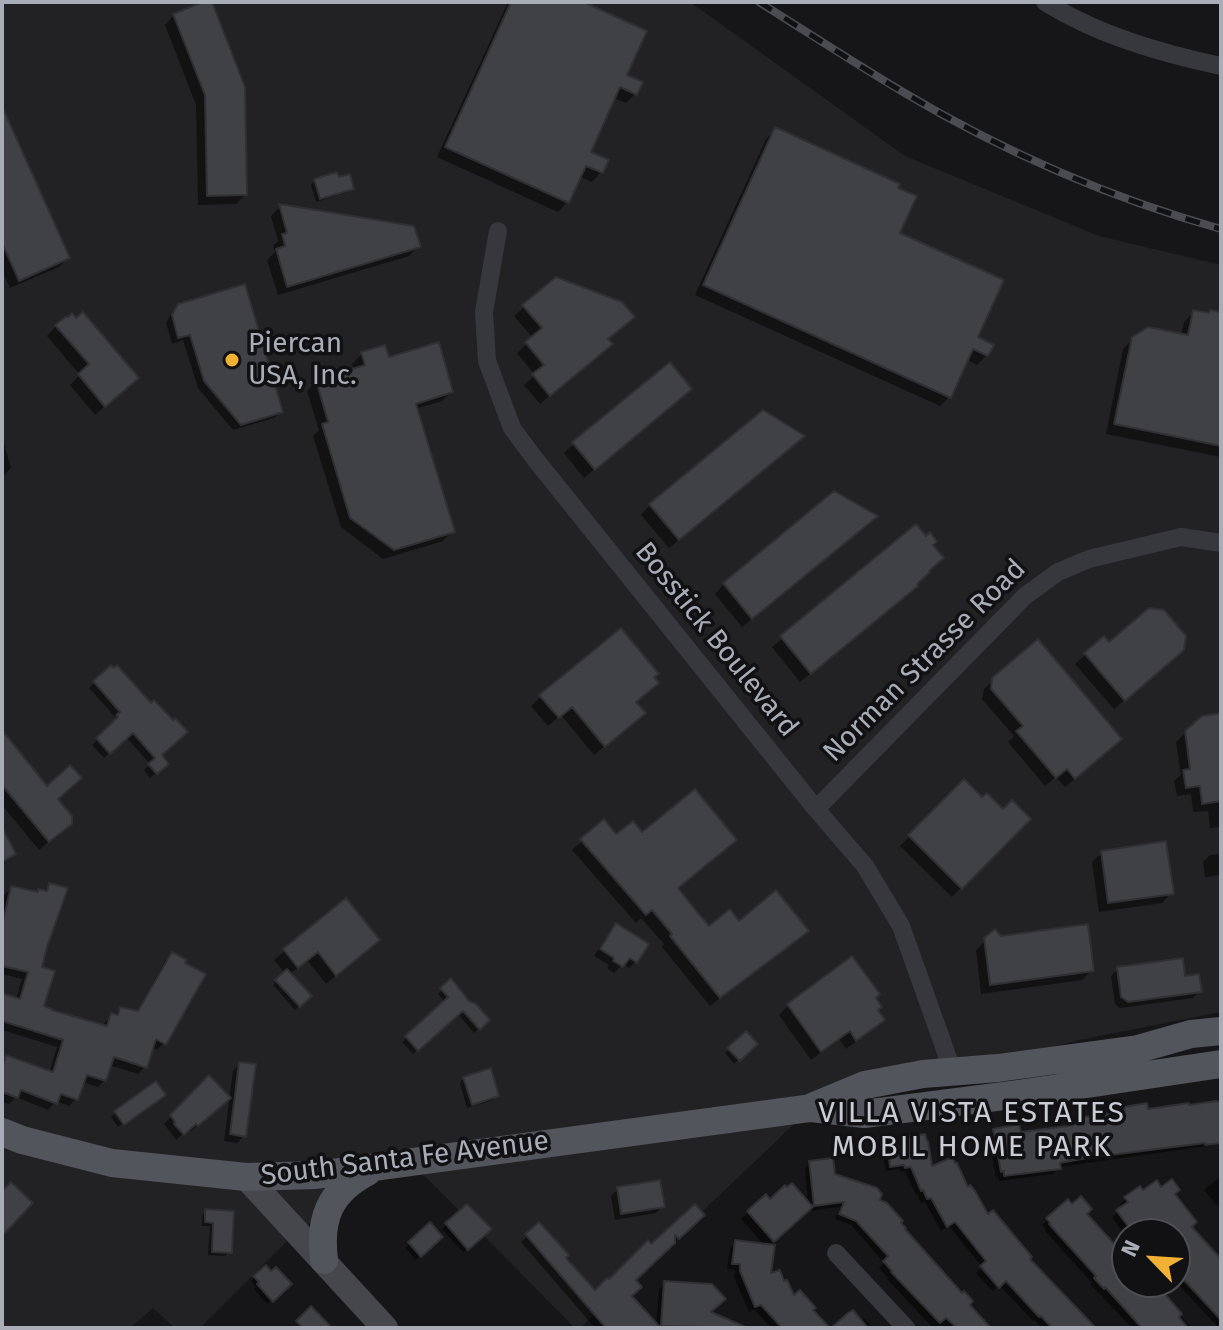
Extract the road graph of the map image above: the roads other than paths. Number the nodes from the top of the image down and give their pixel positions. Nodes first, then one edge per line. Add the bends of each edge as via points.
1 (1045, 2) edge
2 (1221, 66) edge
3 (498, 231) dead end
4 (1221, 543) edge
5 (816, 809) junction
6 (1221, 1031) edge
7 (1221, 1064) edge
8 (953, 1072) junction
9 (811, 1108) junction
10 (2, 1132) edge
11 (377, 1166) junction
12 (246, 1177) junction
13 (836, 1253) dead end
14 (324, 1260) junction
15 (385, 1328) edge
16 (906, 1328) edge

1 - 2 street via 1131,42
3 - 5 street, Bosstick Boulevard via 484,312 487,361 512,428
4 - 5 street, Norman Strasse Road via 1181,537 1089,559 1058,572 1025,596
5 - 8 street, Bosstick Boulevard via 865,866 901,926
6 - 8 main road, South Santa Fe Avenue via 1138,1049
7 - 9 main road, South Santa Fe Avenue via 864,1114
8 - 9 main road, South Santa Fe Avenue via 865,1085
9 - 11 main road, South Santa Fe Avenue
10 - 12 main road, South Santa Fe Avenue via 112,1163
11 - 12 main road, South Santa Fe Avenue
11 - 14 main road via 338,1192 325,1219
12 - 14 street
13 - 16 street
14 - 15 street

